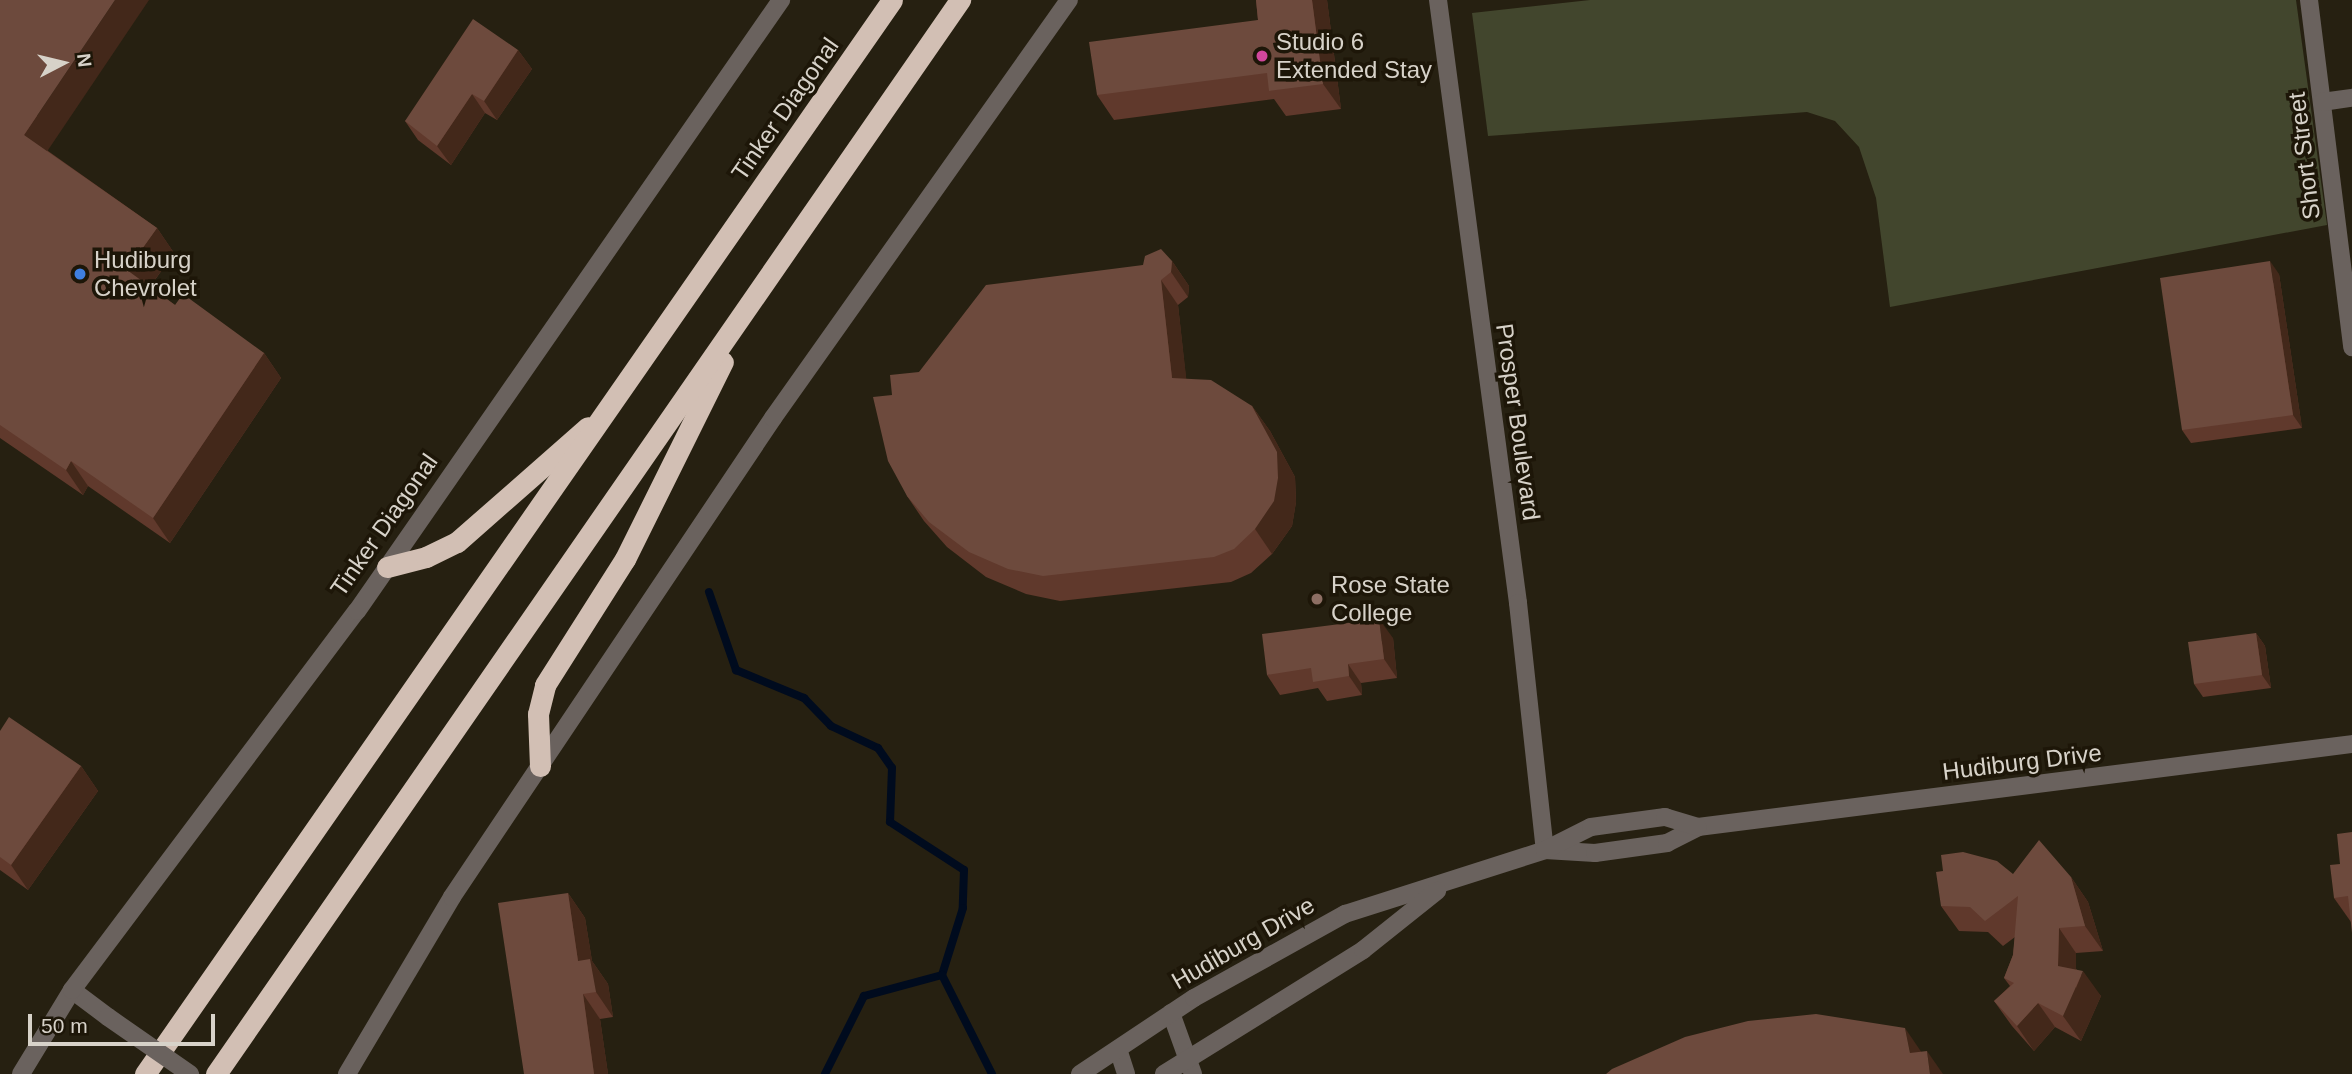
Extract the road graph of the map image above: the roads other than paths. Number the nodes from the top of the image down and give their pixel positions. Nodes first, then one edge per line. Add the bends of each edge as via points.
1 (781, 0) edge
2 (892, 0) edge
3 (960, 0) edge
4 (1069, 0) edge
5 (1438, 0) edge
6 (2309, 0) edge
7 (2352, 98) edge
8 (2322, 102) junction
9 (755, 298) junction
10 (2352, 347) edge
11 (613, 405) junction
12 (387, 567) junction
13 (2352, 744) edge
14 (540, 766) junction
15 (1698, 827) junction
16 (1545, 850) junction
17 (1445, 885) junction
18 (72, 990) junction
19 (1171, 1013) junction
20 (1118, 1049) junction
21 (1192, 1066) edge
22 (22, 1074) edge
23 (145, 1074) edge
24 (190, 1074) edge
25 (216, 1074) edge
26 (347, 1074) edge
27 (1080, 1074) edge
28 (1126, 1074) edge
29 (1164, 1074) edge

1 - 12 street, Tinker Diagonal
2 - 11 highway, Tinker Diagonal
3 - 9 highway
4 - 14 street via 774,418
5 - 16 street, Prosper Boulevard via 1518,603
6 - 8 street, Short Street
7 - 8 street
8 - 10 street, Short Street
9 - 14 highway via 625,559 545,685 538,714
9 - 25 highway
11 - 12 highway via 457,542 426,557
11 - 23 highway, Tinker Diagonal
12 - 18 street, Tinker Diagonal
13 - 15 street, Hudiburg Drive
14 - 26 street via 452,897
15 - 16 street, Hudiburg Drive via 1667,843 1595,853
15 - 16 street, Hudiburg Drive via 1665,817 1591,827
16 - 17 street, Hudiburg Drive
17 - 19 street, Hudiburg Drive via 1345,914
17 - 21 street, Hudiburg Drive via 1363,950
18 - 22 street, Tinker Diagonal
18 - 24 street, bridge
19 - 20 street, Hudiburg Drive
19 - 21 street
20 - 27 street, Hudiburg Drive
20 - 28 street
21 - 29 street, Hudiburg Drive

